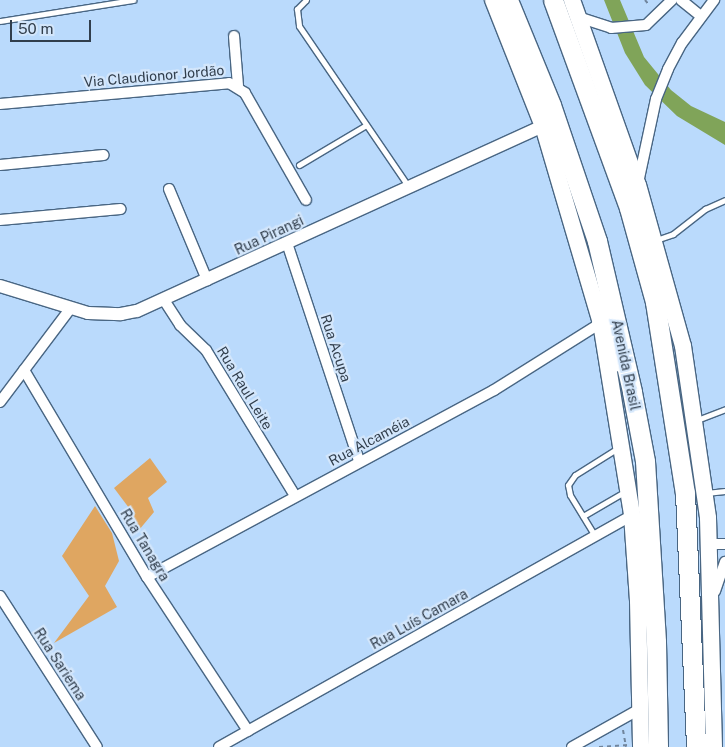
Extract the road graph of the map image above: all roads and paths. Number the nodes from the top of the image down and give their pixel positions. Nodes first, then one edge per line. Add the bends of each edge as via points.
1 (133, 0) edge
2 (306, 0) edge
3 (493, 0) edge
4 (508, 0) edge
5 (553, 0) edge
6 (572, 0) edge
7 (672, 0) edge
8 (681, 0) edge
9 (714, 0) edge
10 (701, 16) junction
11 (578, 17) junction
12 (0, 21) edge
13 (234, 36) dead end
14 (238, 86) junction
15 (0, 104) edge
16 (366, 126) junction
17 (543, 126) junction
18 (104, 155) dead end
19 (0, 165) edge
20 (299, 165) dead end
21 (638, 185) junction
22 (409, 188) junction
23 (168, 189) dead end
24 (306, 200) dead end
25 (725, 200) edge
26 (121, 208) dead end
27 (0, 220) edge
28 (654, 241) junction
29 (287, 243) junction
30 (207, 280) junction
31 (0, 286) edge
32 (164, 300) junction
33 (70, 309) junction
34 (602, 323) junction
35 (24, 370) junction
36 (0, 402) edge
37 (725, 409) edge
38 (694, 421) junction
39 (623, 445) junction
40 (359, 461) junction
41 (629, 489) junction
42 (725, 491) edge
43 (706, 493) junction
44 (295, 496) junction
45 (632, 515) junction
46 (583, 516) junction
47 (595, 536) junction
48 (717, 544) edge
49 (725, 562) edge
50 (147, 577) junction
51 (0, 596) edge
52 (711, 614) junction
53 (656, 642) junction
54 (640, 709) junction
55 (621, 720) junction
56 (248, 731) junction
57 (631, 746) edge
58 (97, 747) edge
59 (219, 747) edge
60 (572, 747) edge
61 (598, 747) edge
62 (658, 747) edge
63 (696, 747) edge
64 (714, 747) edge

1 - 12 lane
2 - 16 lane via 298,9 299,26
3 - 17 highway, Avenida Brasil
4 - 53 highway, Avenida Brasil via 578,182 609,288 644,461
5 - 63 highway via 629,208 655,302 685,493
6 - 11 highway
7 - 11 street via 646,25 635,27 611,28
8 - 10 street
9 - 10 street
10 - 21 street via 668,69 656,99
11 - 21 highway
13 - 14 street
14 - 15 street, Via Claudionor Jordão via 221,83
14 - 24 street, Via Claudionor Jordão via 245,92
16 - 20 lane
16 - 22 lane
17 - 22 street, Rua Pirangi
17 - 34 highway, Avenida Brasil
18 - 19 street
21 - 28 highway
22 - 29 street, Rua Pirangi
23 - 30 street
25 - 28 lane via 705,209 674,234
26 - 27 street
28 - 38 highway via 682,346
29 - 30 street, Rua Pirangi
29 - 40 street, Rua Acupa
30 - 32 street, Rua Pirangi
31 - 33 street, Rua Pirangi
32 - 33 street, Rua Pirangi via 121,314
32 - 44 street, Rua Raul Leite via 180,325 206,350
33 - 35 street
34 - 39 highway, Avenida Brasil
34 - 40 street, Rua Alcaméia via 494,390
34 - 53 highway via 619,374 632,447 647,607
35 - 36 street
35 - 50 street, Rua Tanagra
37 - 38 lane
38 - 43 highway
39 - 41 highway, Avenida Brasil
39 - 46 lane via 575,475 568,485 570,495
40 - 44 street, Rua Alcaméia
41 - 45 highway, Avenida Brasil
41 - 46 lane
42 - 43 lane
43 - 48 highway
44 - 50 street, Rua Alcaméia
45 - 47 street, Rua Luís Camara
45 - 54 highway, Avenida Brasil
46 - 47 lane
47 - 56 street, Rua Luís Camara
48 - 52 highway
49 - 52 street via 719,574
50 - 56 street, Rua Tanagra
51 - 58 street, Rua Sariema
52 - 64 highway
53 - 62 highway, Avenida Brasil
54 - 55 street
54 - 57 highway, Avenida Brasil
55 - 57 path
55 - 60 street
56 - 59 street, Rua Luís Camara
57 - 61 path

